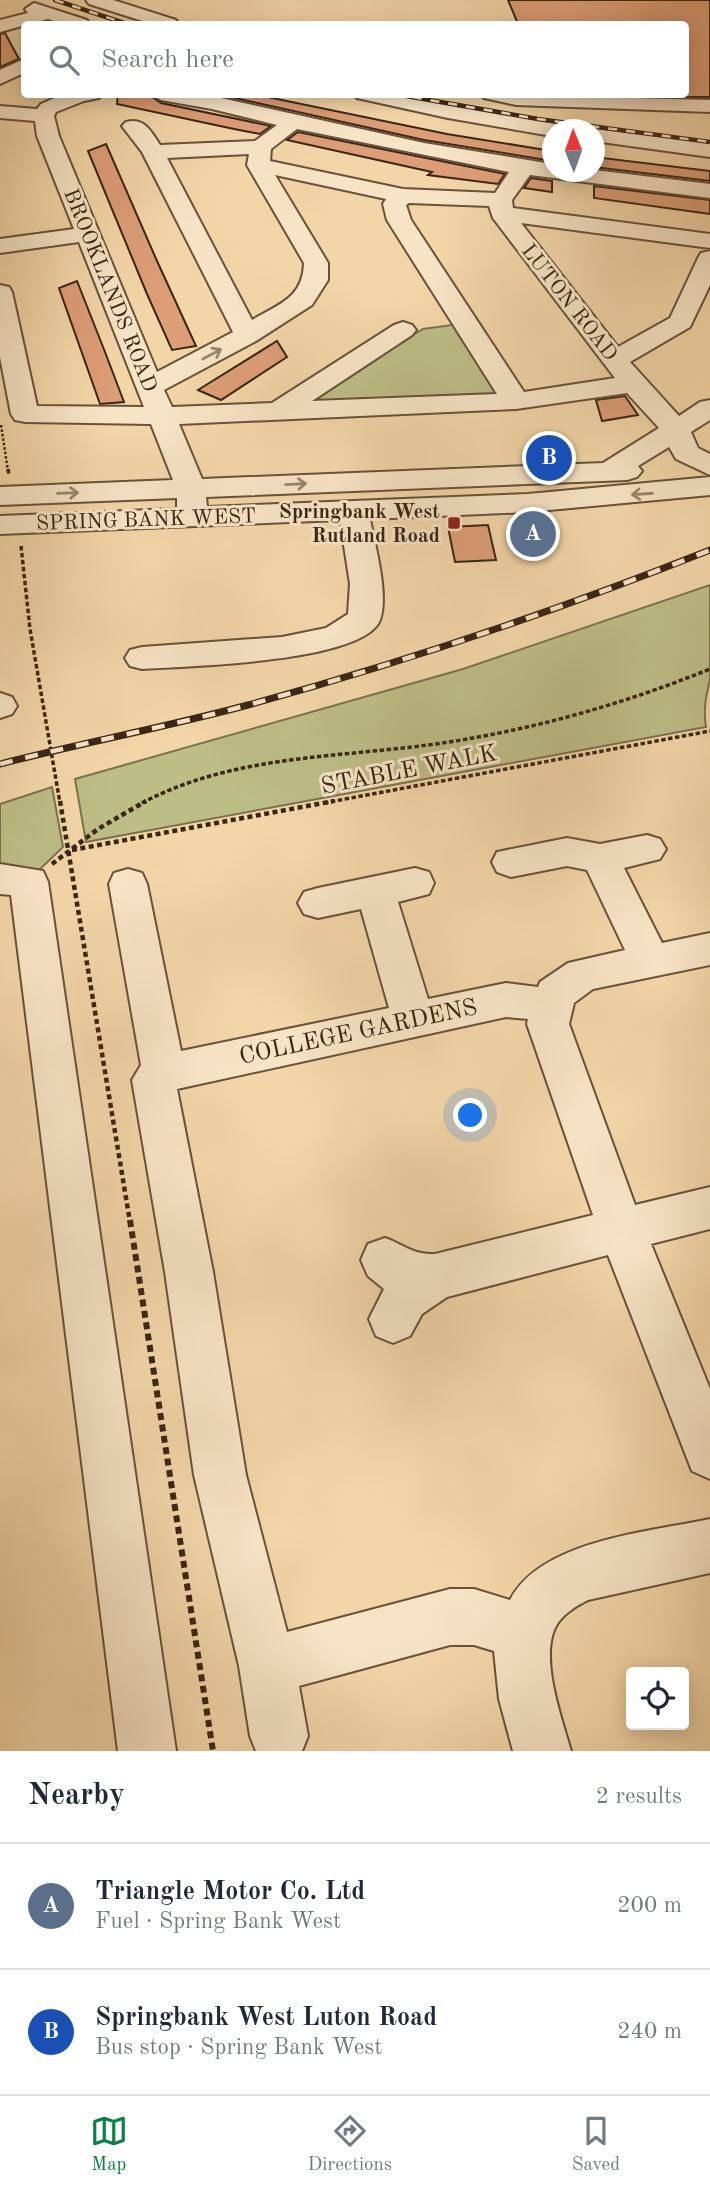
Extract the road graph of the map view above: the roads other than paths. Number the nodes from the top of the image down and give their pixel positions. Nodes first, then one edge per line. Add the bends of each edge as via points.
1 (95, 0) edge
2 (71, 21) edge
3 (160, 21) edge
4 (0, 26) edge
5 (21, 67) edge
6 (0, 78) edge
7 (73, 98) edge
8 (188, 98) edge
9 (382, 98) edge
10 (511, 98) edge
11 (710, 106) edge
12 (0, 112) edge
13 (447, 112) junction
14 (44, 116) junction
15 (293, 122) junction
16 (133, 126) dead end
17 (542, 128) edge
18 (605, 136) edge
19 (413, 147) junction
20 (709, 150) edge
21 (153, 152) junction
22 (259, 156) junction
23 (523, 168) junction
24 (542, 170) edge
25 (605, 178) edge
26 (704, 190) edge
27 (403, 196) junction
28 (501, 207) junction
29 (87, 234) junction
30 (710, 241) edge
31 (0, 246) edge
32 (710, 258) edge
33 (0, 292) edge
34 (403, 330) dead end
35 (247, 335) junction
36 (615, 360) junction
37 (634, 384) junction
38 (151, 386) junction
39 (516, 401) junction
40 (710, 408) edge
41 (282, 409) junction
42 (160, 416) junction
43 (676, 429) junction
44 (710, 468) edge
45 (611, 471) junction
46 (517, 474) junction
47 (710, 486) edge
48 (6, 495) edge
49 (192, 503) junction
50 (528, 503) junction
51 (353, 510) junction
52 (9, 525) edge
53 (142, 658) dead end
54 (647, 849) dead end
55 (600, 858) junction
56 (511, 862) dead end
57 (15, 881) edge
58 (415, 883) dead end
59 (128, 884) dead end
60 (375, 891) junction
61 (318, 903) dead end
62 (710, 949) edge
63 (651, 961) junction
64 (551, 1010) junction
65 (413, 1020) junction
66 (164, 1073) junction
67 (710, 1208) edge
68 (614, 1211) junction
69 (385, 1260) dead end
70 (435, 1277) junction
71 (393, 1320) dead end
72 (710, 1453) edge
73 (710, 1546) edge
74 (523, 1632) junction
75 (267, 1667) junction
76 (279, 1736) dead end
77 (147, 1751) edge
78 (542, 1751) edge

1 - 3 street
2 - 4 street via 40,11
5 - 6 street
7 - 14 street via 48,108
8 - 15 street
9 - 13 street
10 - 11 street
12 - 14 street
13 - 17 street
13 - 19 street
14 - 29 street, BROOKLANDS ROAD
15 - 19 street
15 - 22 street
16 - 21 street
18 - 20 street
19 - 23 street
20 - 26 street
21 - 22 street
21 - 35 street
22 - 27 street
22 - 35 street via 316,263 316,280 303,300
23 - 24 street
23 - 28 street
25 - 26 street
27 - 28 street
27 - 39 street via 394,205 399,219
28 - 30 street
28 - 36 street, LUTON ROAD
29 - 31 street
29 - 38 street, BROOKLANDS ROAD
32 - 36 street via 681,322
33 - 42 street via 25,414
34 - 41 street
38 -> 35 street
36 - 37 street, LUTON ROAD
37 - 39 street
37 - 43 street, LUTON ROAD
38 - 42 street, BROOKLANDS ROAD
39 - 41 street
40 - 43 street
41 - 42 street
42 - 49 street, BROOKLANDS ROAD
43 - 44 street, LUTON ROAD via 686,453
43 - 45 street
44 - 45 street, SPRING BANK WEST
45 - 46 street, SPRING BANK WEST
49 -> 46 street, SPRING BANK WEST
46 - 50 street
47 -> 50 street, SPRING BANK WEST
48 -> 49 street, SPRING BANK WEST
49 - 51 street, SPRING BANK WEST
49 - 52 street, SPRING BANK WEST
50 - 51 street, SPRING BANK WEST
51 - 53 street via 366,584 364,619 335,637 282,648
54 - 55 street
55 - 56 street via 567,852
55 - 63 street
57 - 77 street
58 - 60 street
59 - 66 street
60 - 61 street
60 - 65 street
62 - 63 street
63 - 64 street via 582,975 555,994
64 - 65 street, COLLEGE GARDENS via 530,1001 506,1000
64 - 68 street via 548,1024
65 - 66 street, COLLEGE GARDENS
66 - 75 street via 154,1080 220,1475
67 - 68 street
68 - 70 street
68 - 72 street
69 - 70 street via 405,1277
70 - 71 street via 405,1298
73 - 74 street via 563,1581 544,1594
74 - 75 street via 474,1617 450,1617
74 - 78 street via 526,1688
75 - 76 street

